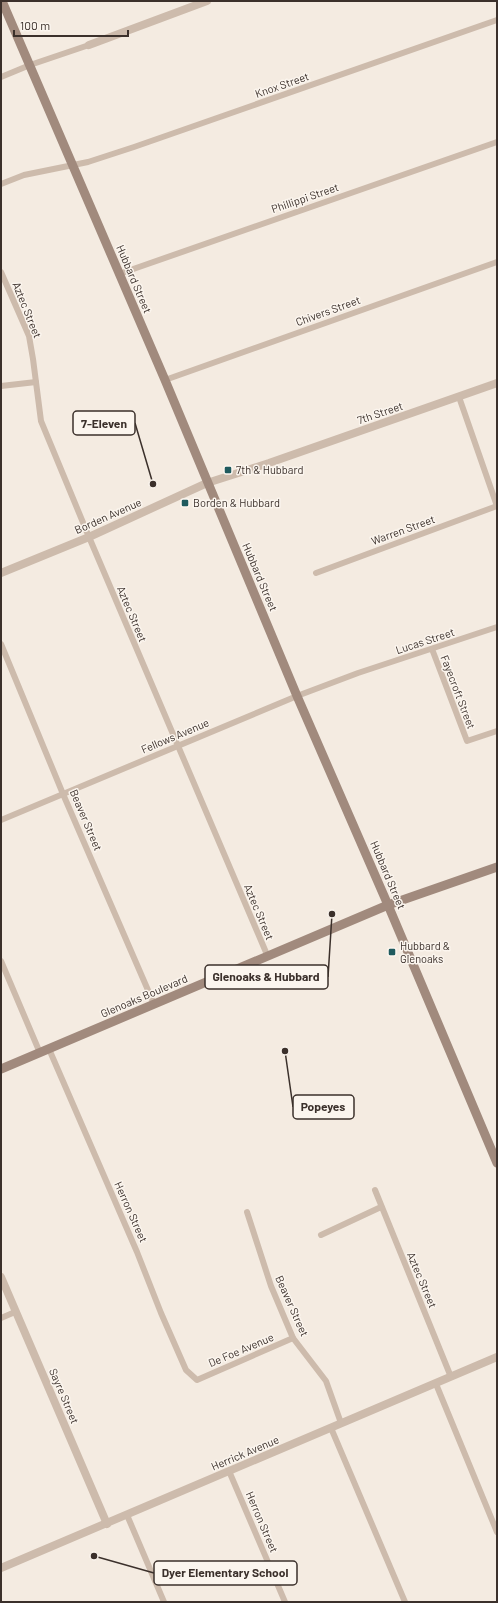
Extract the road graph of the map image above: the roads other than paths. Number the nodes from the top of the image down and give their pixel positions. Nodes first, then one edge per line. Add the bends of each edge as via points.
1 (2, 1) edge
2 (206, 1) edge
3 (497, 20) edge
4 (89, 45) joint
5 (30, 65) junction
6 (1, 77) edge
7 (497, 142) edge
8 (74, 166) junction
9 (1, 184) edge
10 (497, 262) edge
11 (1, 272) edge
12 (119, 274) junction
13 (3, 281) edge
14 (165, 380) junction
15 (36, 382) junction
16 (497, 383) edge
17 (1, 386) edge
18 (459, 397) junction
19 (269, 463) joint
20 (207, 483) junction
21 (497, 506) edge
22 (89, 537) junction
23 (1, 573) edge
24 (316, 573) dead end
25 (497, 627) edge
26 (1, 644) edge
27 (432, 649) junction
28 (358, 672) joint
29 (297, 696) junction
30 (497, 731) edge
31 (178, 746) junction
32 (63, 794) junction
33 (1, 820) edge
34 (497, 867) edge
35 (388, 905) junction
36 (268, 957) junction
37 (1, 961) edge
38 (154, 1004) junction
39 (49, 1049) junction
40 (40, 1053) junction
41 (1, 1069) edge
42 (497, 1163) edge
43 (375, 1190) dead end
44 (381, 1207) junction
45 (247, 1212) dead end
46 (321, 1235) dead end
47 (1, 1277) edge
48 (16, 1312) junction
49 (1, 1318) edge
50 (293, 1338) junction
51 (497, 1357) edge
52 (451, 1377) junction
53 (197, 1380) joint
54 (436, 1384) junction
55 (341, 1423) junction
56 (331, 1428) junction
57 (229, 1471) junction
58 (127, 1515) junction
59 (106, 1524) junction
60 (497, 1532) edge
61 (1, 1568) edge
62 (164, 1602) edge
63 (285, 1602) edge
64 (405, 1602) edge

1 - 5 main road, Hubbard Street
2 - 4 street
3 - 8 street, Knox Street
4 - 5 street
5 - 6 street
5 - 8 main road, Hubbard Street
7 - 12 street, Phillippi Street
8 - 9 street, Knox Street via 24,175
8 - 12 main road, Hubbard Street
10 - 14 street, Chivers Street
11 - 13 street, Aztec Street
12 - 14 main road, Hubbard Street
13 - 15 street, Aztec Street via 29,336
14 - 20 main road, Hubbard Street
15 - 17 street
15 - 22 street, Aztec Street via 41,421
16 - 18 street, 7th Street
18 - 19 street, 7th Street
18 - 21 street
19 - 20 street, Borden Avenue
20 - 22 street, Borden Avenue
20 - 29 main road, Hubbard Street
21 - 24 street, Warren Street
22 - 23 street, Borden Avenue
22 - 31 street, Aztec Street
25 - 27 street, Lucas Street
26 - 32 street, Beaver Street
27 - 28 street, Lucas Street
27 - 30 street, Fayecroft Street via 467,741
28 - 29 street, Fellows Avenue
29 - 31 street, Fellows Avenue
29 - 35 main road, Hubbard Street
31 - 32 street, Fellows Avenue
31 - 36 street, Aztec Street
32 - 33 street, Fellows Avenue
32 - 38 street, Beaver Street
34 - 35 main road, Glenoaks Boulevard
35 - 36 main road, Glenoaks Boulevard
35 - 42 main road, Hubbard Street
36 - 38 main road, Glenoaks Boulevard
37 - 40 street
38 - 39 main road, Glenoaks Boulevard
39 - 40 main road, Glenoaks Boulevard
39 - 53 street, Herron Street via 186,1370
40 - 41 main road, Glenoaks Boulevard
43 - 44 street, Aztec Street
44 - 46 street
44 - 52 street, Aztec Street
45 - 50 street, Beaver Street via 271,1286
47 - 48 street, Sayre Street
48 - 49 street
48 - 59 street, Sayre Street
50 - 53 street, De Foe Avenue
50 - 55 street, Beaver Street via 326,1381
51 - 52 street, Herrick Avenue
52 - 54 street, Herrick Avenue
54 - 55 street, Herrick Avenue
54 - 60 street
55 - 56 street, Herrick Avenue
56 - 57 street, Herrick Avenue
56 - 64 street
57 - 58 street, Herrick Avenue
57 - 63 street, Herron Street
58 - 59 street, Herrick Avenue
58 - 62 street
59 - 61 street, Herrick Avenue

